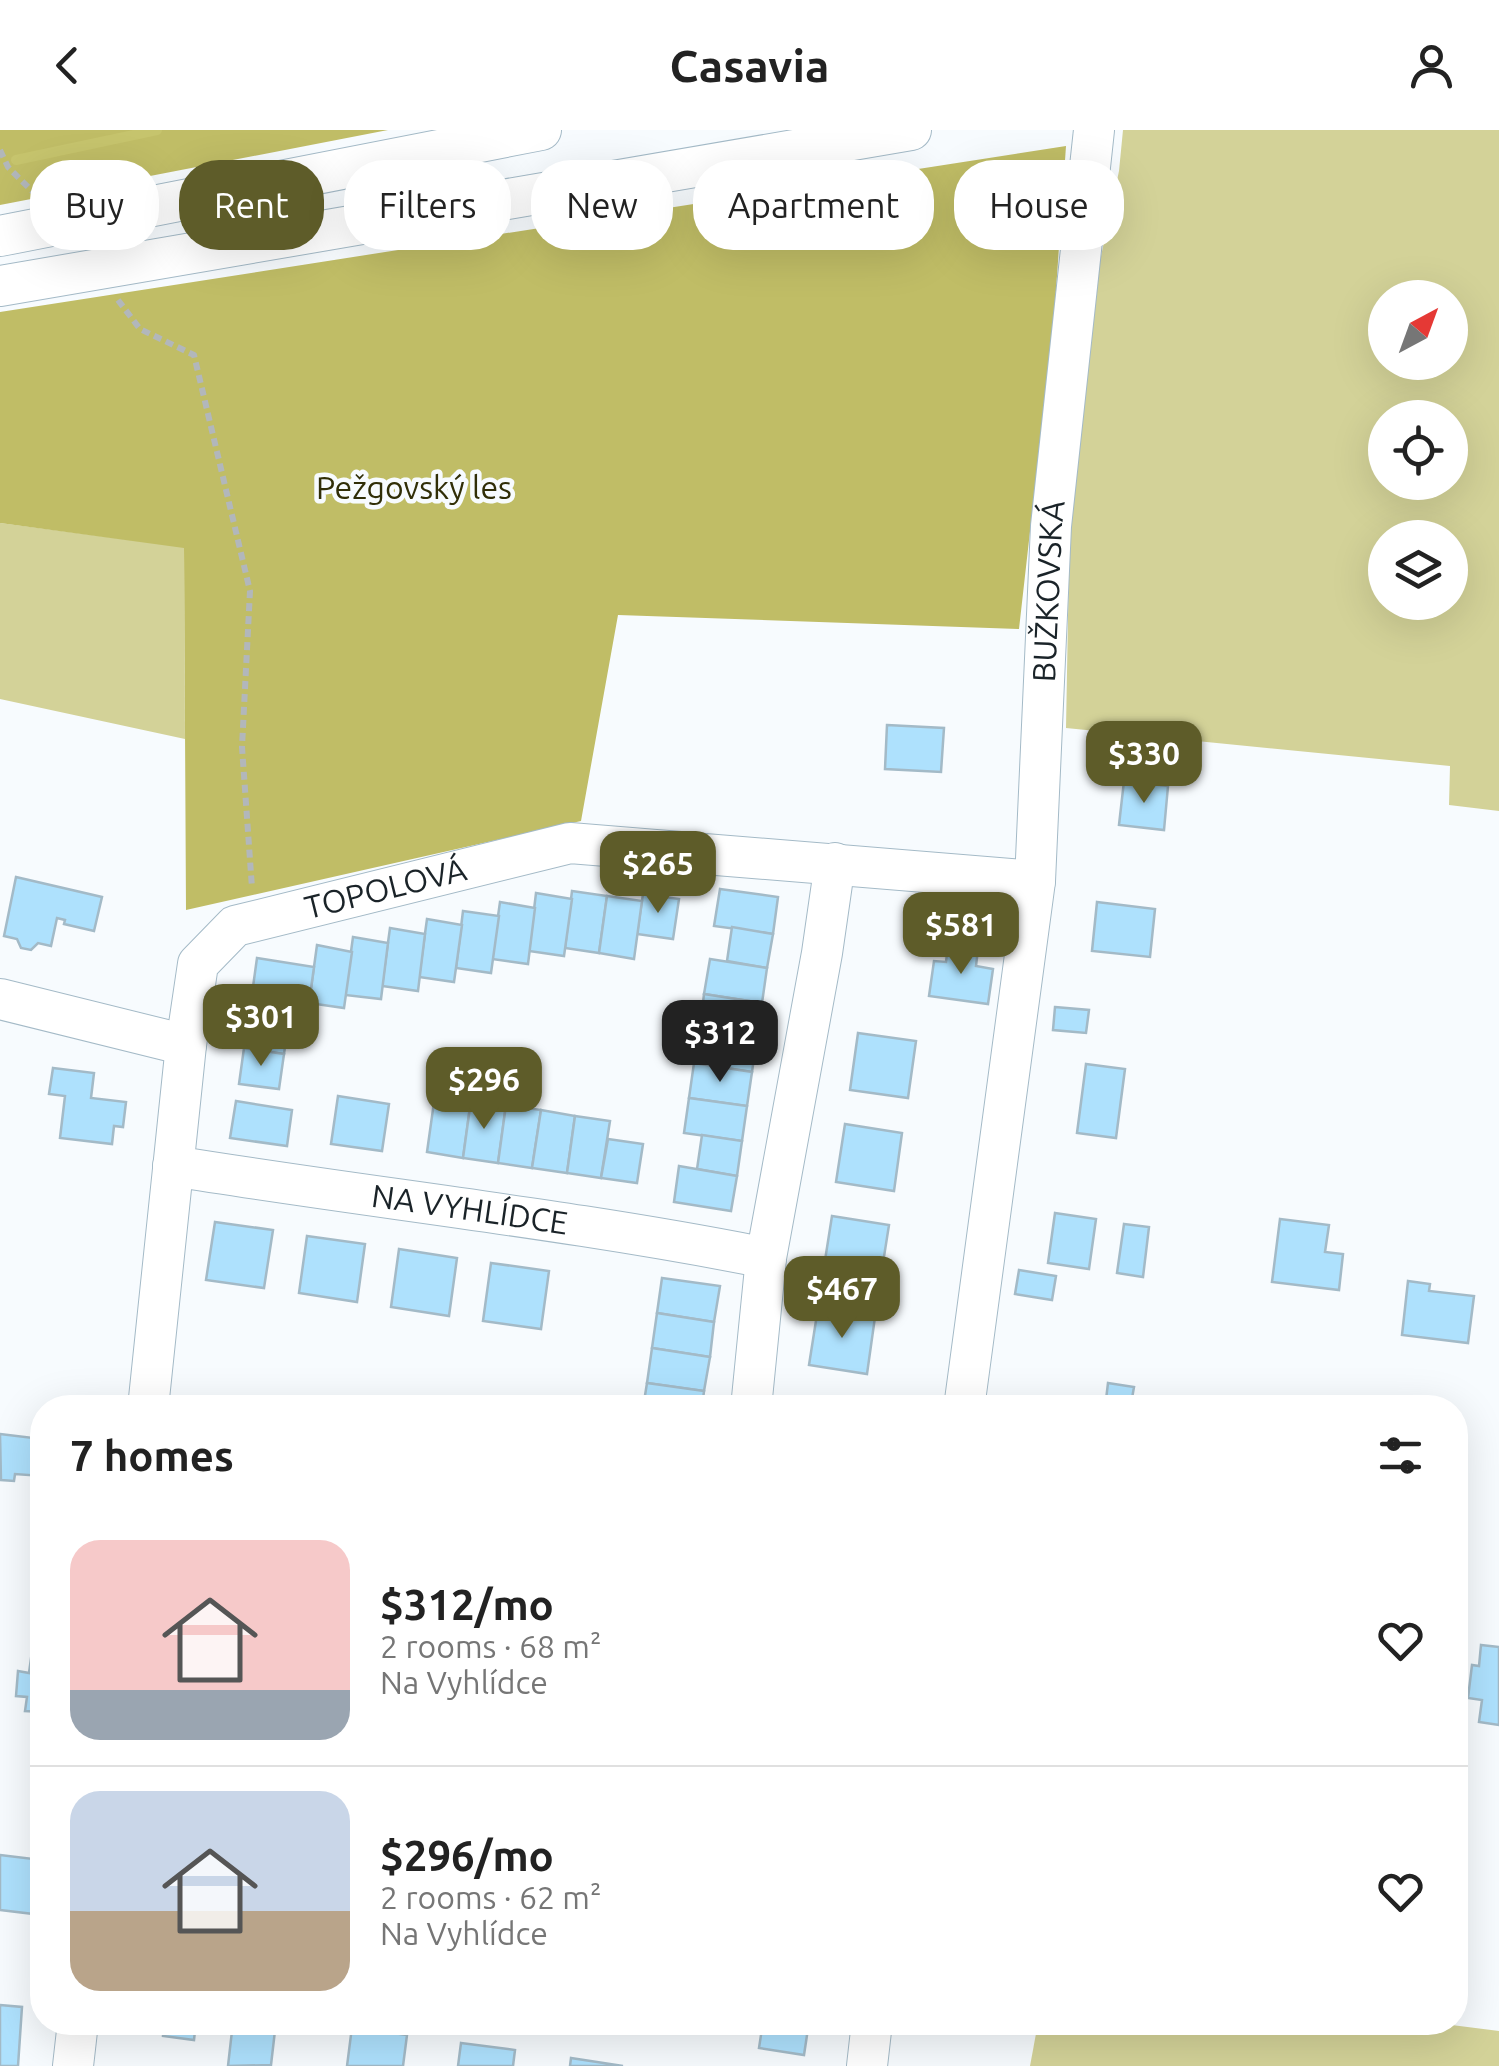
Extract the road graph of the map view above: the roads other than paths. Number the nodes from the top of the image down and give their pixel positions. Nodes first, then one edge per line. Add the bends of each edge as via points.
1 (541, 130) edge
2 (911, 130) edge
3 (1094, 130) edge
4 (0, 236) edge
5 (0, 286) edge
6 (835, 863) junction
7 (1035, 881) junction
8 (0, 999) edge
9 (186, 1045) junction
10 (173, 1166) junction
11 (766, 1258) junction
12 (149, 1395) edge
13 (753, 1395) edge
14 (966, 1395) edge
15 (77, 2035) edge
16 (870, 2035) edge
17 (73, 2066) edge
18 (866, 2066) edge

1 - 4 street
2 - 5 street
3 - 7 street, BUŽKOVSKÁ via 1051,526
6 - 7 street, TOPOLOVÁ
6 - 9 street, TOPOLOVÁ via 570,843 235,926 198,964
6 - 11 street
7 - 14 street, BUŽKOVSKÁ
8 - 9 street
9 - 10 street
10 - 11 street, NA VYHLÍDCE via 646,1234
10 - 12 street
11 - 13 street
15 - 17 street
16 - 18 street

